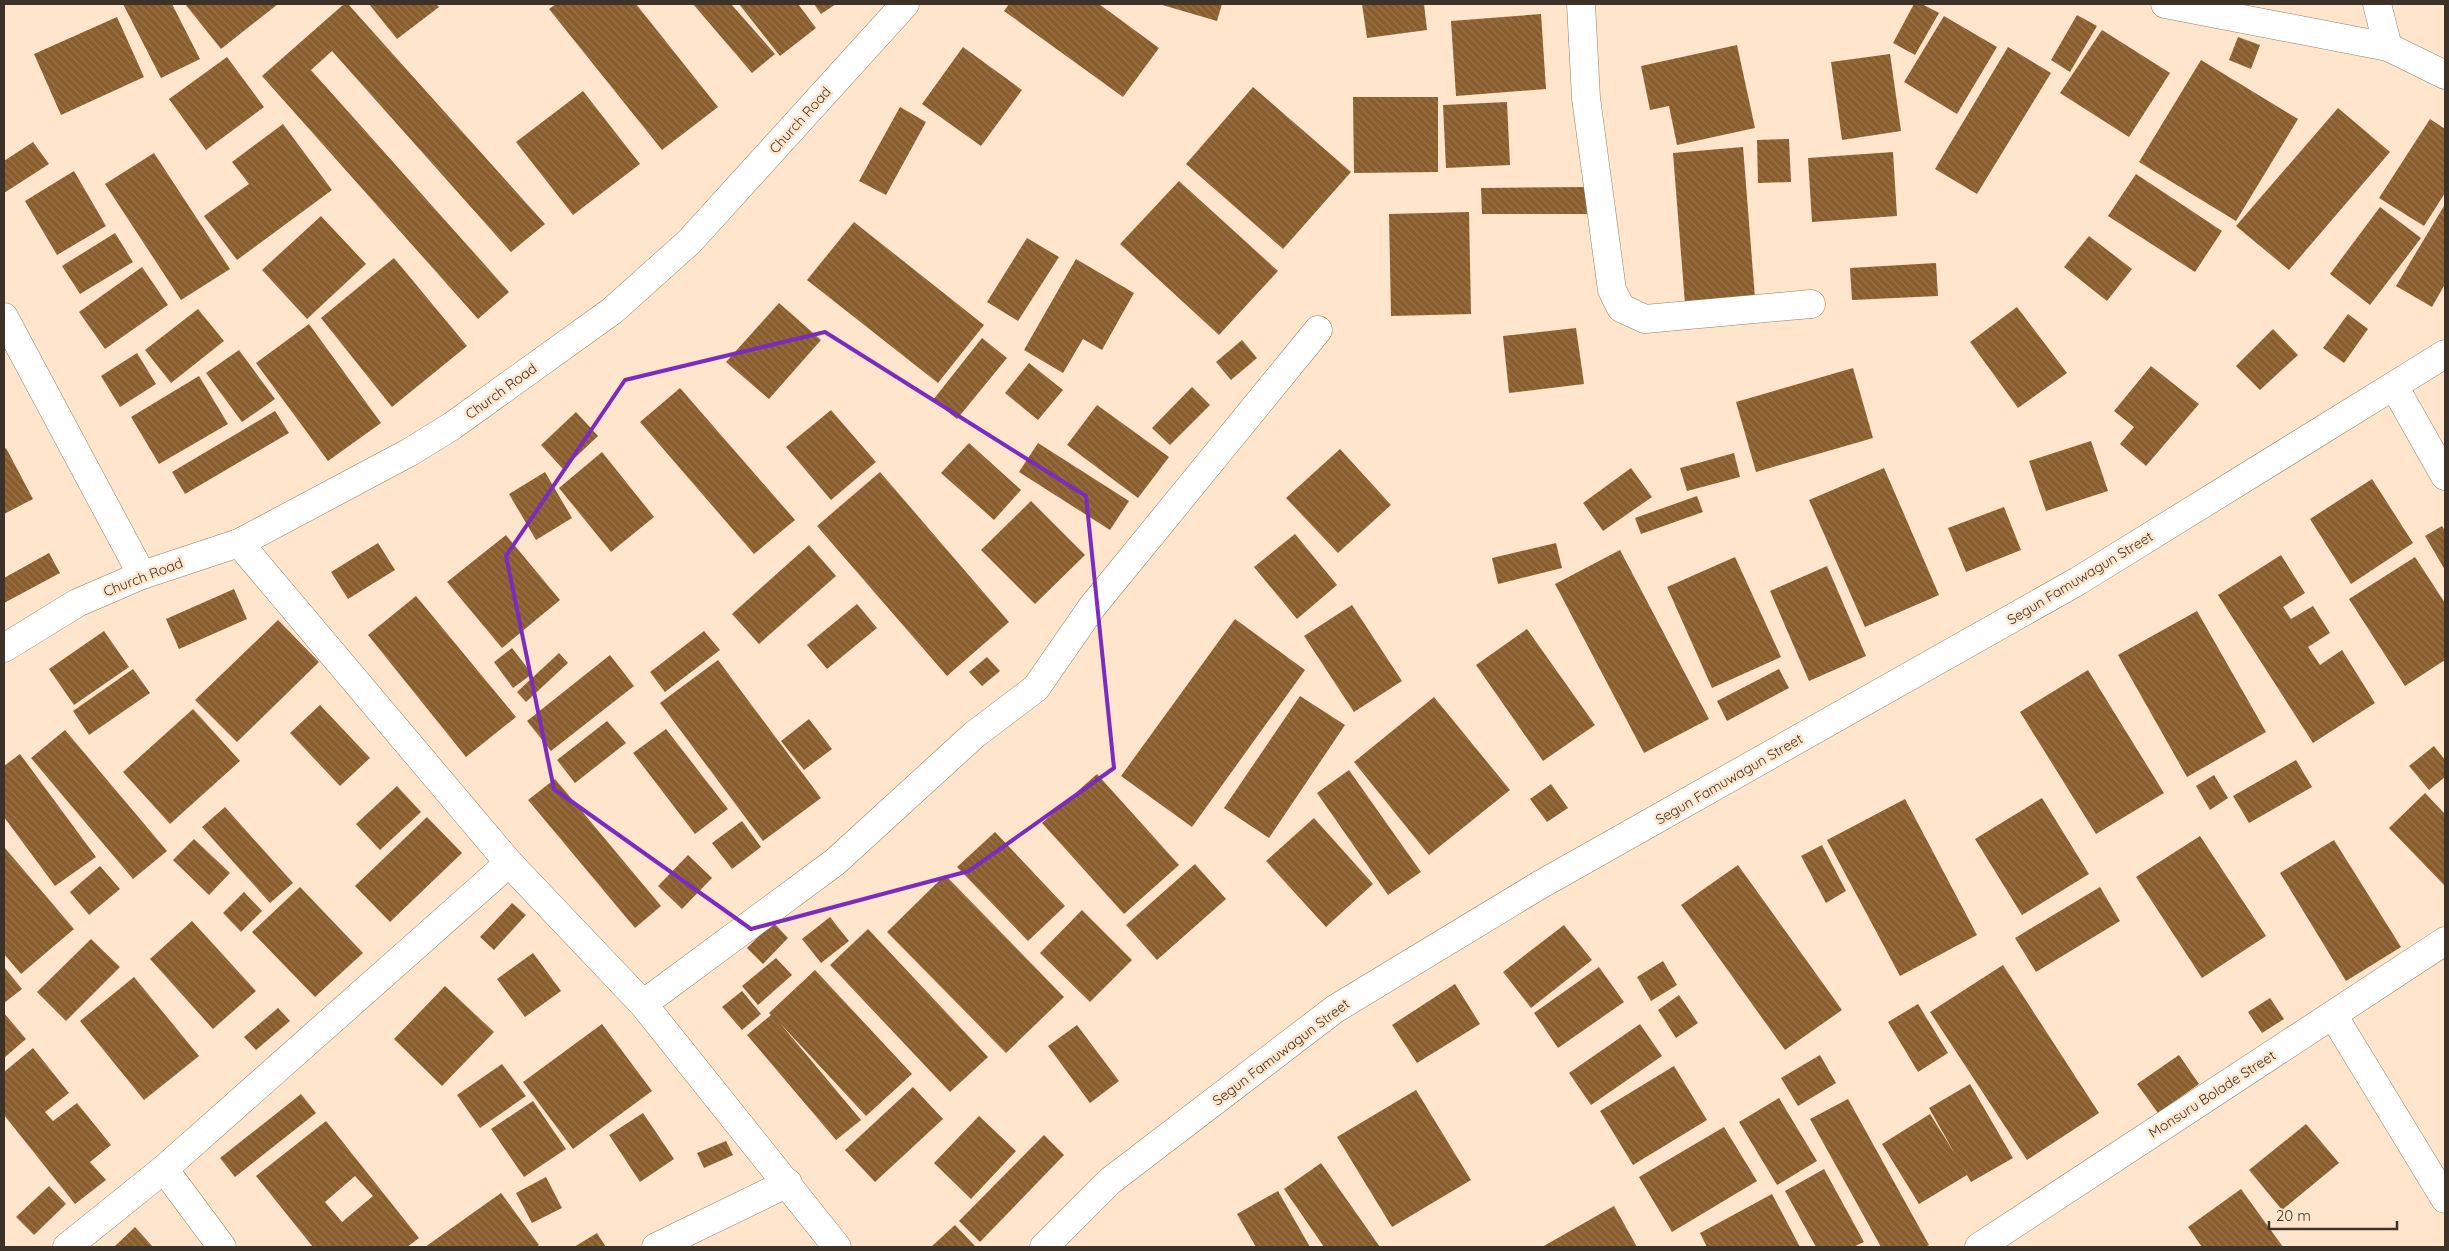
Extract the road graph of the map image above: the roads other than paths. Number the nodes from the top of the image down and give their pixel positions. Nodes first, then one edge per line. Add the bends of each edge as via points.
1 (905, 4) edge
2 (1581, 4) edge
3 (2165, 4) edge
4 (2377, 4) edge
5 (2388, 47) junction
6 (2445, 75) edge
7 (1811, 304) dead end
8 (4, 317) edge
9 (1318, 330) dead end
10 (2445, 354) edge
11 (2394, 386) junction
12 (2445, 476) edge
13 (239, 543) junction
14 (142, 575) junction
15 (4, 648) edge
16 (509, 863) junction
17 (2445, 941) edge
18 (643, 1004) junction
19 (2333, 1015) junction
20 (164, 1169) junction
21 (788, 1183) junction
22 (2445, 1199) edge
23 (67, 1247) edge
24 (222, 1247) edge
25 (656, 1247) edge
26 (837, 1247) edge
27 (1044, 1247) edge
28 (1979, 1247) edge

1 - 13 street, Church Road via 689,242 612,311 452,426 410,452
2 - 7 street via 1586,98 1612,290 1621,308 1645,319
3 - 5 street
4 - 5 street
5 - 6 street
8 - 14 street
9 - 18 street via 1092,607 1036,688 974,735 835,862
10 - 11 street, Segun Famuwagun Street
11 - 12 street
11 - 27 street, Segun Famuwagun Street via 2078,581 1538,886 1335,1009 1110,1181
13 - 14 street, Church Road
13 - 16 street
14 - 15 street, Church Road via 77,603
16 - 18 street
16 - 20 street
17 - 19 street, Monsuru Bolade Street
18 - 21 street
19 - 22 street
19 - 28 street, Monsuru Bolade Street
20 - 23 street
20 - 24 street
21 - 25 street
21 - 26 street

